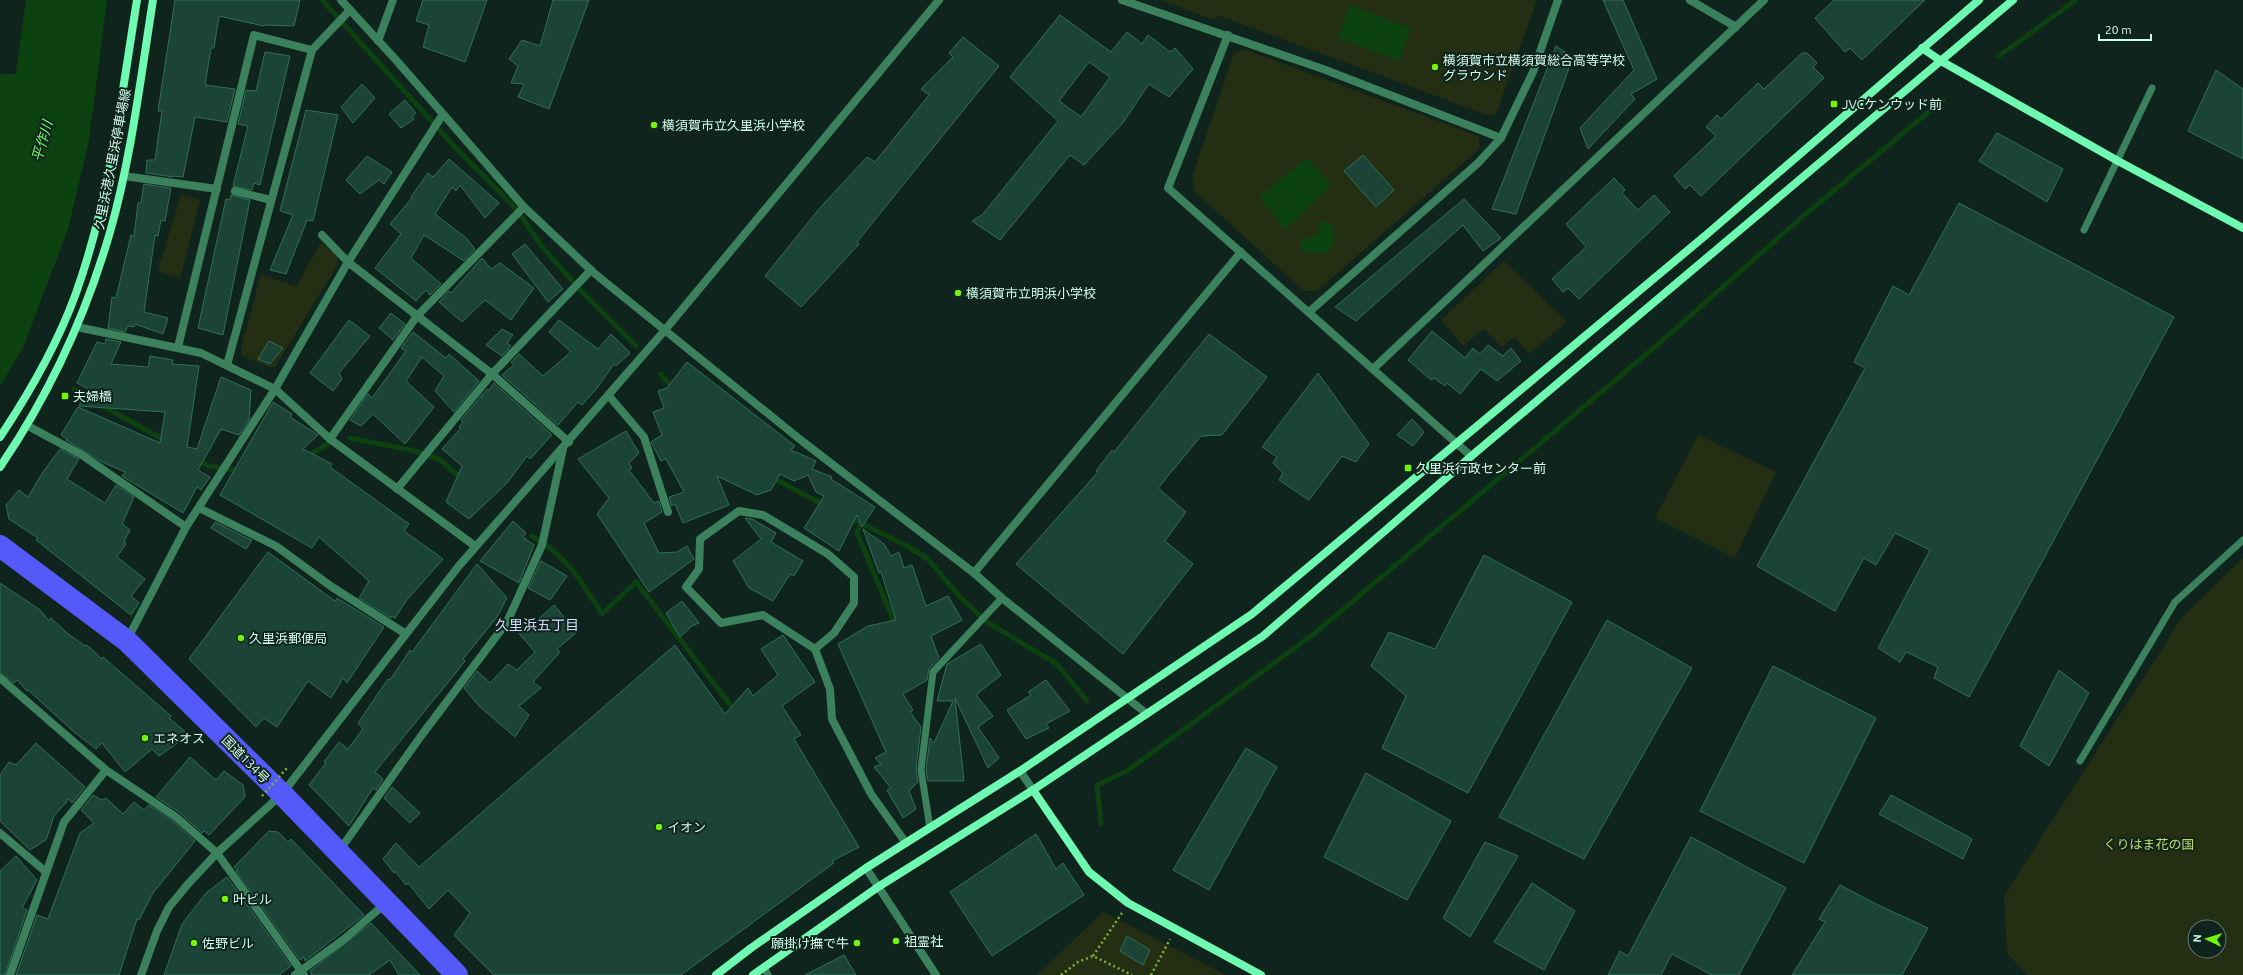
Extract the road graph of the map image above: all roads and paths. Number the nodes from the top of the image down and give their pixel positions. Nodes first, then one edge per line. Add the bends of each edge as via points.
1 (138, 0) edge
2 (153, 0) edge
3 (341, 0) edge
4 (394, 0) edge
5 (939, 0) edge
6 (1122, 0) edge
7 (1558, 0) edge
8 (1690, 0) edge
9 (1764, 0) edge
10 (1979, 0) edge
11 (2013, 0) edge
12 (350, 10) junction
13 (1736, 27) junction
14 (1228, 35) junction
15 (378, 41) junction
16 (1922, 48) junction
17 (312, 50) junction
18 (1941, 61) junction
19 (2152, 88) dead end
20 (443, 114) junction
21 (1501, 138) junction
22 (2118, 161) junction
23 (124, 176) junction
24 (216, 189) junction
25 (235, 191) dead end
26 (272, 200) junction
27 (524, 207) junction
28 (2243, 228) edge
29 (2084, 230) dead end
30 (322, 235) dead end
31 (1241, 252) junction
32 (348, 262) junction
33 (592, 270) junction
34 (1309, 312) junction
35 (417, 316) junction
36 (77, 327) junction
37 (665, 330) junction
38 (178, 347) junction
39 (228, 365) junction
40 (1373, 369) junction
41 (492, 374) junction
42 (274, 390) junction
43 (609, 396) junction
44 (28, 426) junction
45 (0, 437) edge
46 (330, 439) junction
47 (1457, 443) junction
48 (566, 445) junction
49 (1471, 456) junction
50 (0, 467) edge
51 (397, 489) junction
52 (199, 508) junction
53 (668, 512) dead end
54 (186, 527) junction
55 (2243, 540) edge
56 (0, 546) edge
57 (475, 546) junction
58 (974, 573) junction
59 (1002, 598) junction
60 (406, 634) junction
61 (127, 641) junction
62 (815, 648) junction
63 (0, 678) edge
64 (1128, 699) junction
65 (1147, 714) junction
66 (2080, 761) dead end
67 (287, 768) dead end
68 (106, 770) junction
69 (1020, 771) junction
70 (1033, 790) junction
71 (272, 795) junction
72 (930, 828) junction
73 (0, 833) edge
74 (906, 843) junction
75 (338, 853) junction
76 (217, 854) junction
77 (866, 868) junction
78 (46, 872) junction
79 (878, 887) junction
80 (386, 903) junction
81 (1128, 903) junction
82 (1176, 928) junction
83 (1093, 956) junction
84 (764, 967) junction
85 (1248, 972) edge
86 (300, 973) edge
87 (10, 975) edge
88 (141, 975) edge
89 (457, 975) edge
90 (716, 975) edge
91 (753, 975) edge
92 (768, 975) edge
93 (936, 975) edge
94 (1061, 975) edge
95 (1132, 975) edge
96 (1151, 975) edge
97 (1261, 975) edge

1 - 45 street, 久里浜港久里浜停車場線 via 109,174 86,265 51,350
2 - 23 street, 久里浜港久里浜停車場線
3 - 12 street
4 - 15 street
5 - 37 street
6 - 14 street
7 - 21 street via 1533,72
8 - 13 street
9 - 13 street
10 - 16 street
11 - 18 street
12 - 15 street
12 - 17 street
13 - 40 street
14 - 21 street
14 - 31 street via 1168,188
15 - 20 street
16 - 18 street
16 - 47 street via 1706,235
17 - 24 street via 254,35
17 - 26 street
18 - 22 street
18 - 49 street
19 - 22 lane
20 - 27 street
20 - 32 street
21 - 34 street via 1478,163
22 - 28 street
22 - 29 lane
23 - 24 street
23 - 36 street, 久里浜港久里浜停車場線 via 111,231
24 - 38 street
25 - 26 street
26 - 39 street
27 - 33 street
27 - 35 street
30 - 32 street
31 - 34 street
31 - 58 street
32 - 35 street
32 - 42 street
33 - 37 street
33 - 41 street
34 - 40 street
35 - 41 street
35 - 46 street
36 - 38 street
36 - 44 street, 久里浜港久里浜停車場線
37 - 43 street
37 - 58 street via 802,441
38 - 39 street via 201,353
39 - 42 street
40 - 47 street
41 - 48 street
41 - 51 street
42 - 46 street
42 - 52 street
43 - 48 street
43 - 53 street via 644,438
44 - 50 street, 久里浜港久里浜停車場線
44 - 54 street via 82,455
46 - 51 street
47 - 49 street
47 - 64 street via 1252,614
48 - 57 street
48 - 75 street via 542,544 507,622 421,736
49 - 65 street via 1263,636
51 - 57 street
52 - 54 street
52 - 60 street via 276,546 332,587
54 - 61 street
55 - 66 lane via 2176,602
56 - 61 highway, 国道134号
57 - 60 street
58 - 59 street
59 - 64 street
59 - 72 lane via 933,672 921,770
60 - 71 street
61 - 71 highway, 国道134号
62 - 62 street via 763,615 721,623 686,587 699,569 700,539 739,511 763,515 828,554 854,577 854,603 834,633
62 - 74 street via 830,689 832,719 871,794
63 - 68 street
64 - 65 street
64 - 69 street
65 - 70 street
67 - 71 path, bridge
68 - 76 street via 176,817
68 - 78 street via 64,822
69 - 70 street
69 - 72 street
70 - 79 street
70 - 81 street via 1089,872
71 - 75 highway, 国道134号
71 - 76 street
72 - 74 street
73 - 78 street
74 - 77 street
75 - 80 highway, 国道134号
76 - 86 street
76 - 88 street via 170,907 156,930
77 - 79 street
77 - 90 street
78 - 87 street
79 - 84 street
79 - 93 street
80 - 86 street
80 - 89 highway, 国道134号
81 - 82 street
81 - 83 path
82 - 85 street
82 - 96 path
83 - 94 path via 1078,962
83 - 95 path
84 - 91 street
84 - 92 lane
85 - 97 street

